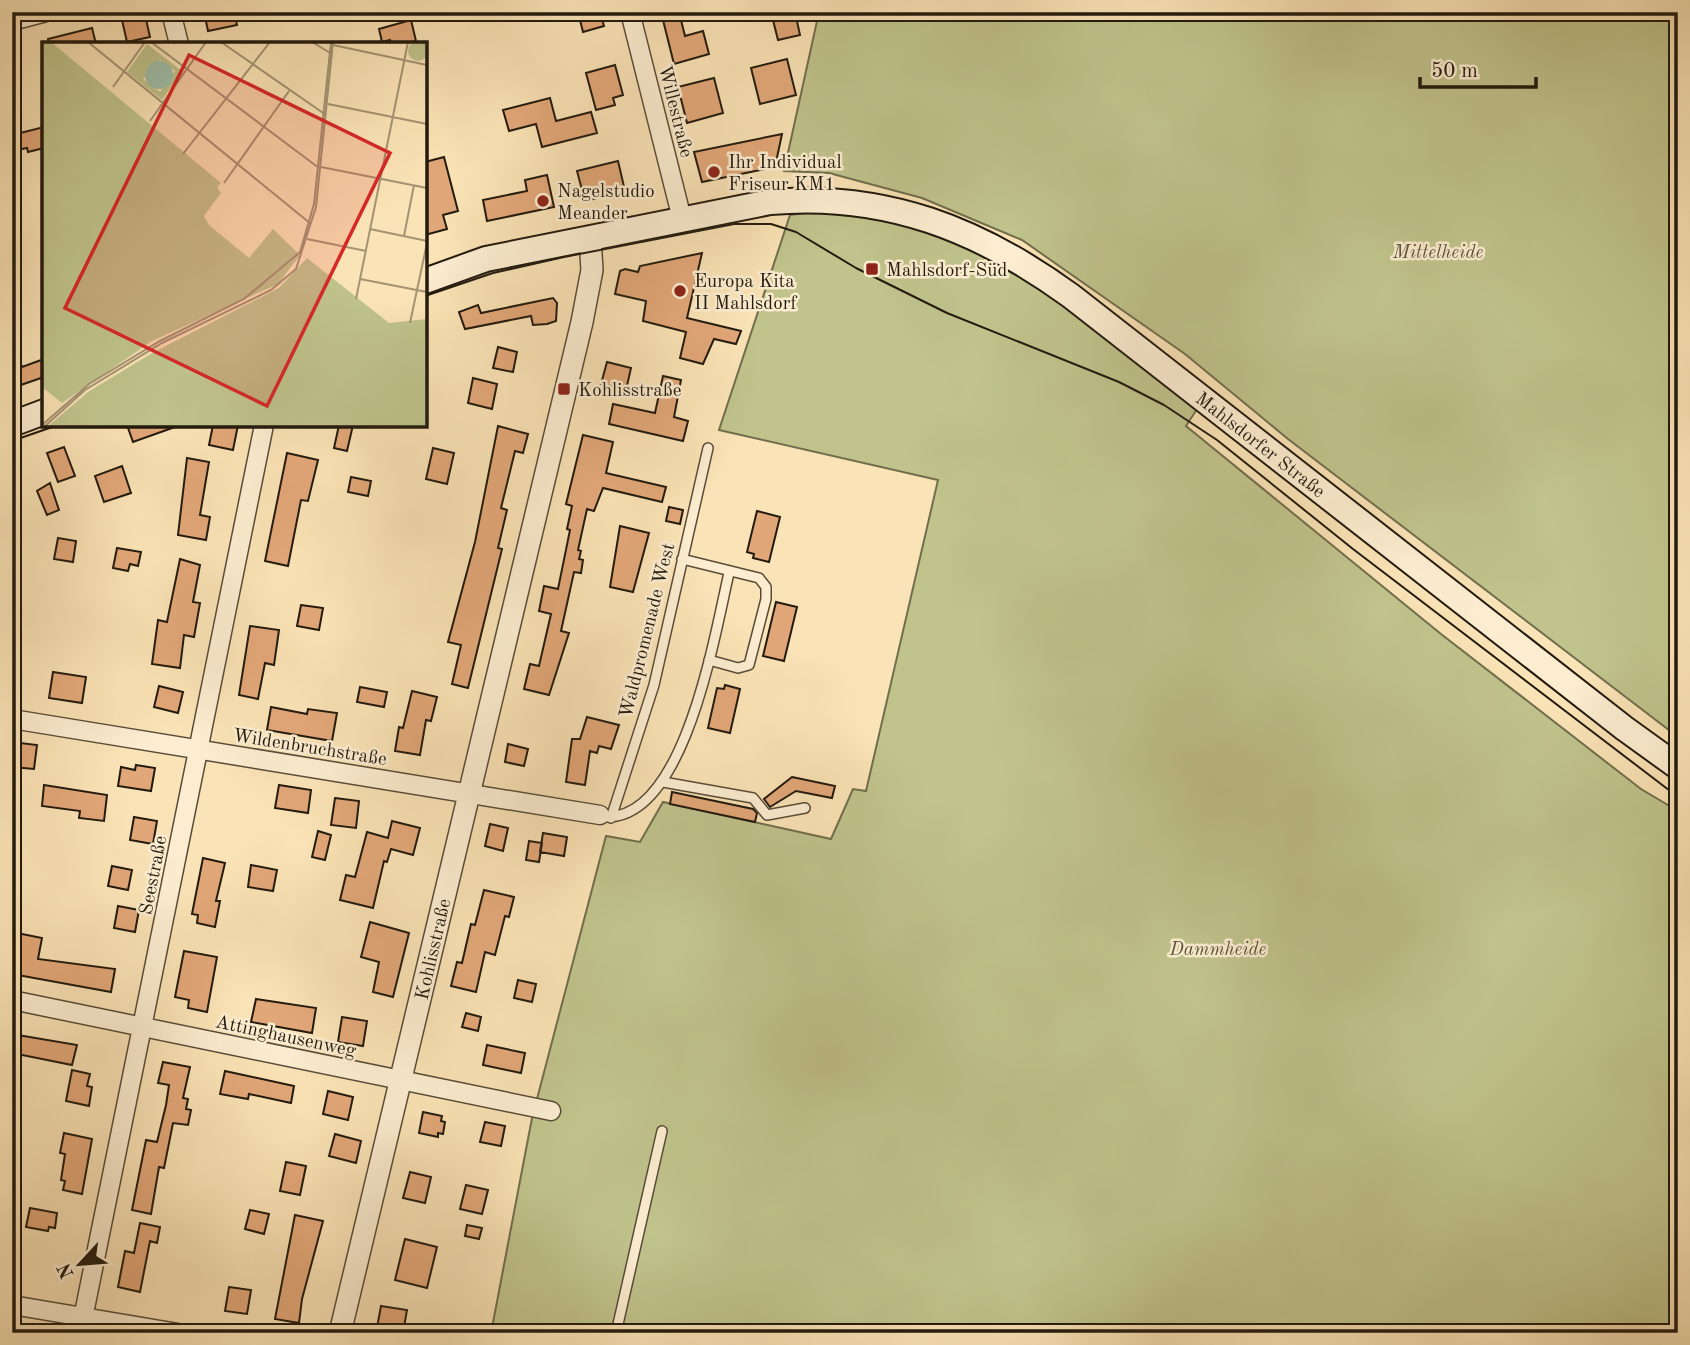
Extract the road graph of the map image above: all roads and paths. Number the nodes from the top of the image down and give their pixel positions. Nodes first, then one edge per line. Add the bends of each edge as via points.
1 (46, 12) edge
2 (171, 12) edge
3 (630, 12) edge
4 (12, 21) edge
5 (179, 42) edge
6 (682, 219) junction
7 (590, 238) junction
8 (427, 280) edge
9 (42, 413) edge
10 (12, 424) edge
11 (264, 427) edge
12 (708, 449) dead end
13 (682, 559) junction
14 (729, 573) junction
15 (709, 660) junction
16 (12, 719) edge
17 (198, 749) junction
18 (1678, 767) edge
19 (663, 782) junction
20 (467, 793) junction
21 (805, 808) dead end
22 (605, 817) junction
23 (12, 1000) edge
24 (143, 1027) junction
25 (401, 1081) junction
26 (551, 1111) dead end
27 (662, 1131) dead end
28 (12, 1305) edge
29 (81, 1325) edge
30 (178, 1333) edge
31 (340, 1333) edge
32 (616, 1333) edge

1 - 4 street
2 - 5 street
3 - 6 street, Willestraße
6 - 7 main road, Mahlsdorfer Straße
6 - 18 main road, Mahlsdorfer Straße via 808,199 874,204 918,215 1021,262 1071,296
7 - 8 main road, Mahlsdorfer Straße via 486,260
7 - 20 street, Kohlisstraße via 592,270 582,322
9 - 10 main road
11 - 17 street, Seestraße
12 - 13 lane, Waldpromenade West
13 - 14 lane
13 - 22 lane, Waldpromenade West via 654,685
14 - 15 lane
14 - 15 lane via 759,578 766,587 766,599 749,665 738,668
15 - 19 lane via 689,733
16 - 17 street, Wildenbruchstraße
17 - 20 street, Wildenbruchstraße
17 - 24 street, Seestraße
19 - 21 lane via 753,798 767,815
19 - 22 lane via 645,803
20 - 22 street, Wildenbruchstraße
20 - 25 street, Kohlisstraße
23 - 24 street, Attinghausenweg
24 - 25 street, Attinghausenweg
24 - 29 street, Seestraße
25 - 26 street, Attinghausenweg
25 - 31 street, Kohlisstraße
27 - 32 lane
28 - 29 street
29 - 30 street

